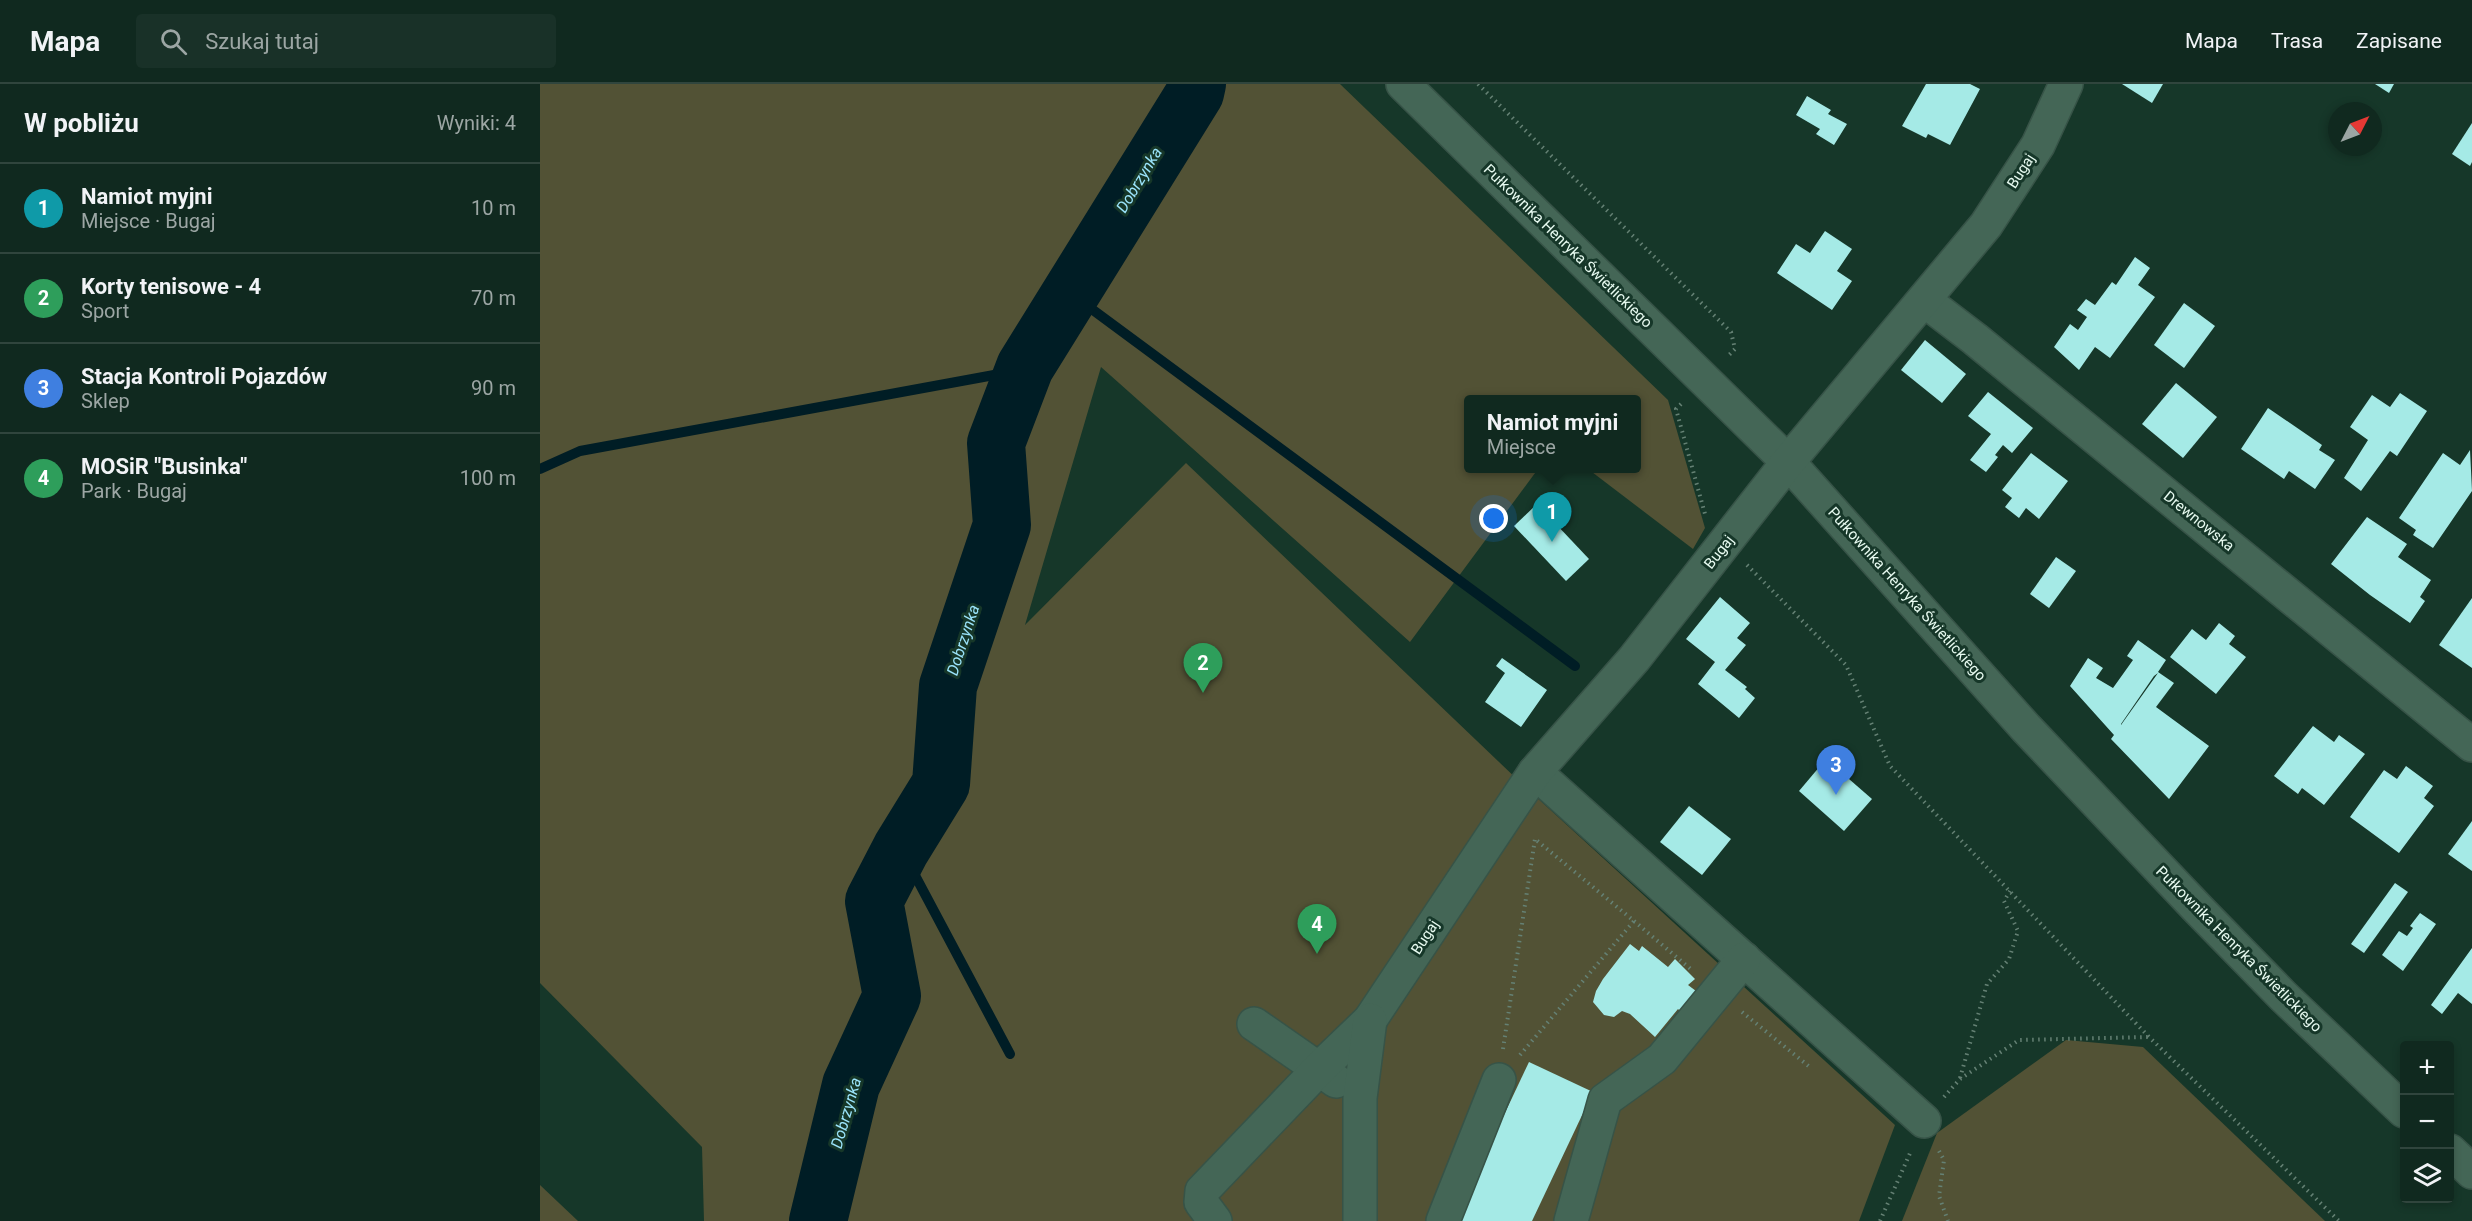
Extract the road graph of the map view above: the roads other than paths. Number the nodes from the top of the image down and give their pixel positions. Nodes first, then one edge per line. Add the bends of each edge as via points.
1 (1402, 84) edge
2 (2066, 84) edge
3 (1924, 300) junction
4 (1788, 462) junction
5 (2472, 745) edge
6 (1535, 772) junction
7 (1744, 959) junction
8 (1370, 1020) junction
9 (1254, 1024) dead end
10 (1319, 1069) junction
11 (1498, 1080) road end
12 (1360, 1098) junction
13 (2400, 1107) edge
14 (1924, 1121) road end
15 (2454, 1155) edge
16 (2472, 1172) edge
17 (1215, 1221) edge
18 (1360, 1221) edge
19 (1443, 1221) edge
20 (1571, 1221) edge

1 - 4 street, Pułkownika Henryka Świetlickiego
2 - 3 street, Bugaj via 2038,145 1992,216
3 - 4 street, Bugaj
3 - 5 street, Drewnowska
4 - 6 street, Bugaj via 1634,660
4 - 13 street, Pułkownika Henryka Świetlickiego via 2026,728 2283,996
6 - 7 street
6 - 8 street, Bugaj
7 - 14 street
7 - 20 street via 1662,1059 1605,1100
8 - 10 street
8 - 12 street
9 - 10 street
10 - 12 street
10 - 17 street via 1202,1191 1202,1202
11 - 19 street
12 - 18 street
15 - 16 street

